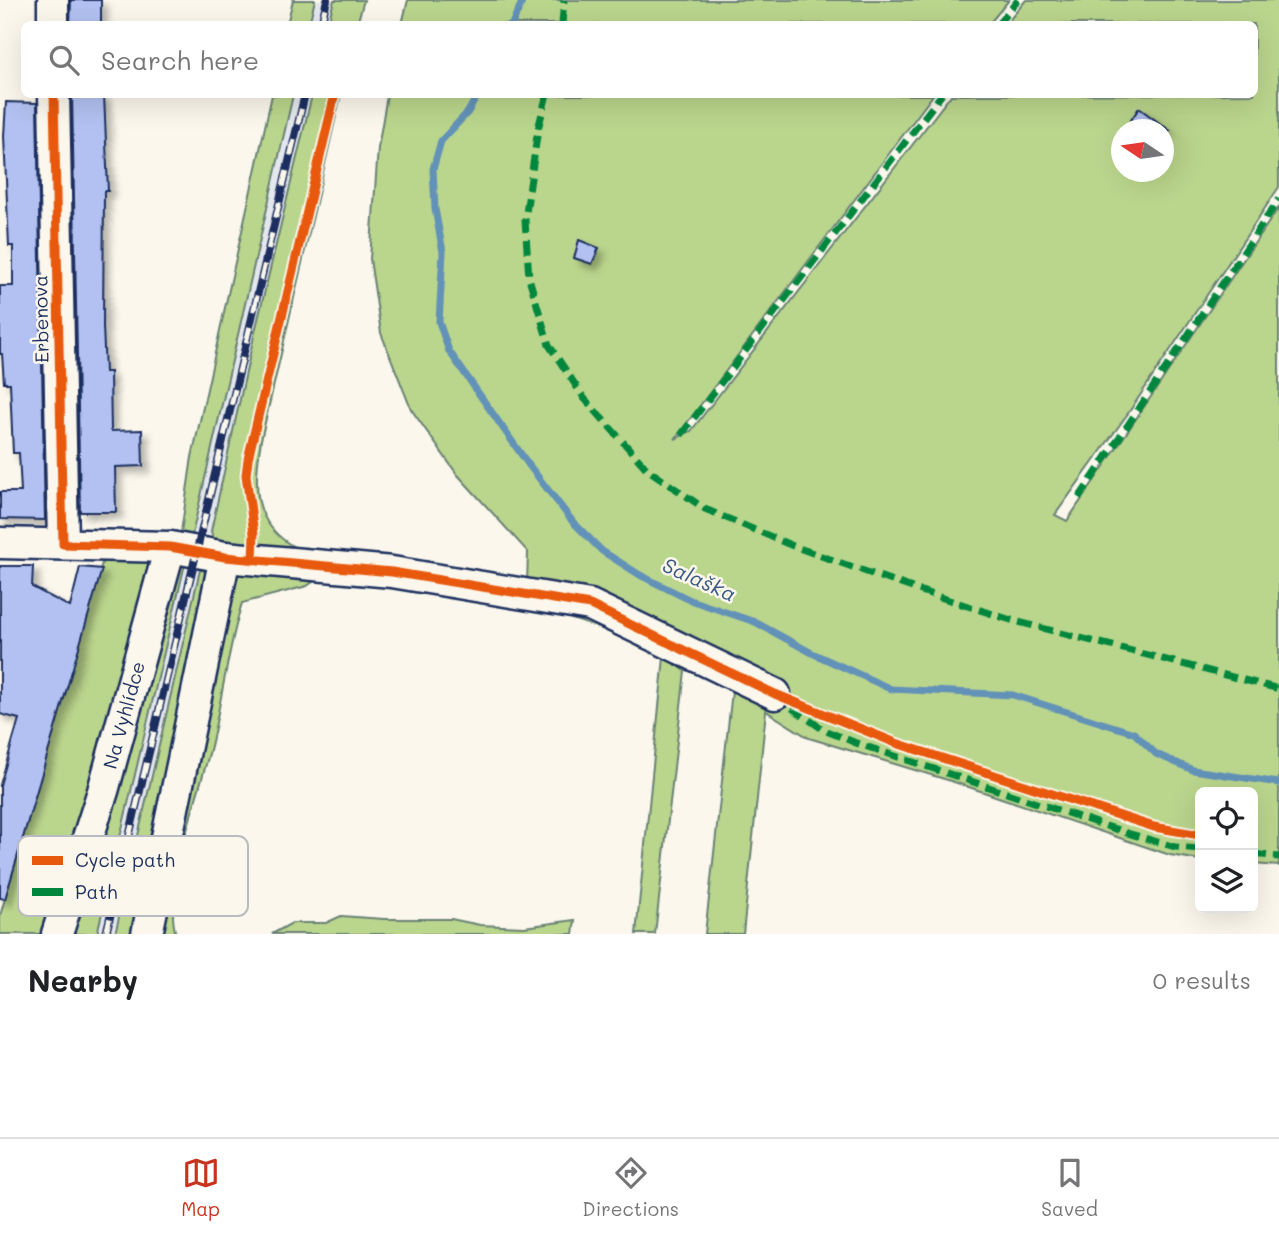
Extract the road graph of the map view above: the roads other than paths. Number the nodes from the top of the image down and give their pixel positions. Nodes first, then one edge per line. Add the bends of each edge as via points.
1 (53, 0) edge
2 (53, 21) edge
3 (54, 98) edge
4 (0, 542) edge
5 (63, 544) junction
6 (170, 547) junction
7 (225, 557) junction
8 (775, 694) dead end
9 (89, 836) edge
10 (167, 836) edge
11 (63, 916) edge
12 (151, 916) edge
13 (57, 934) edge
14 (147, 934) edge

1 - 2 street
3 - 5 street, Erbenova
4 - 5 street
5 - 6 street
6 - 7 street
6 - 9 street, Na Vyhlídce
7 - 8 street via 392,572 590,605
7 - 10 street
11 - 13 street, Na Vyhlídce
12 - 14 street

